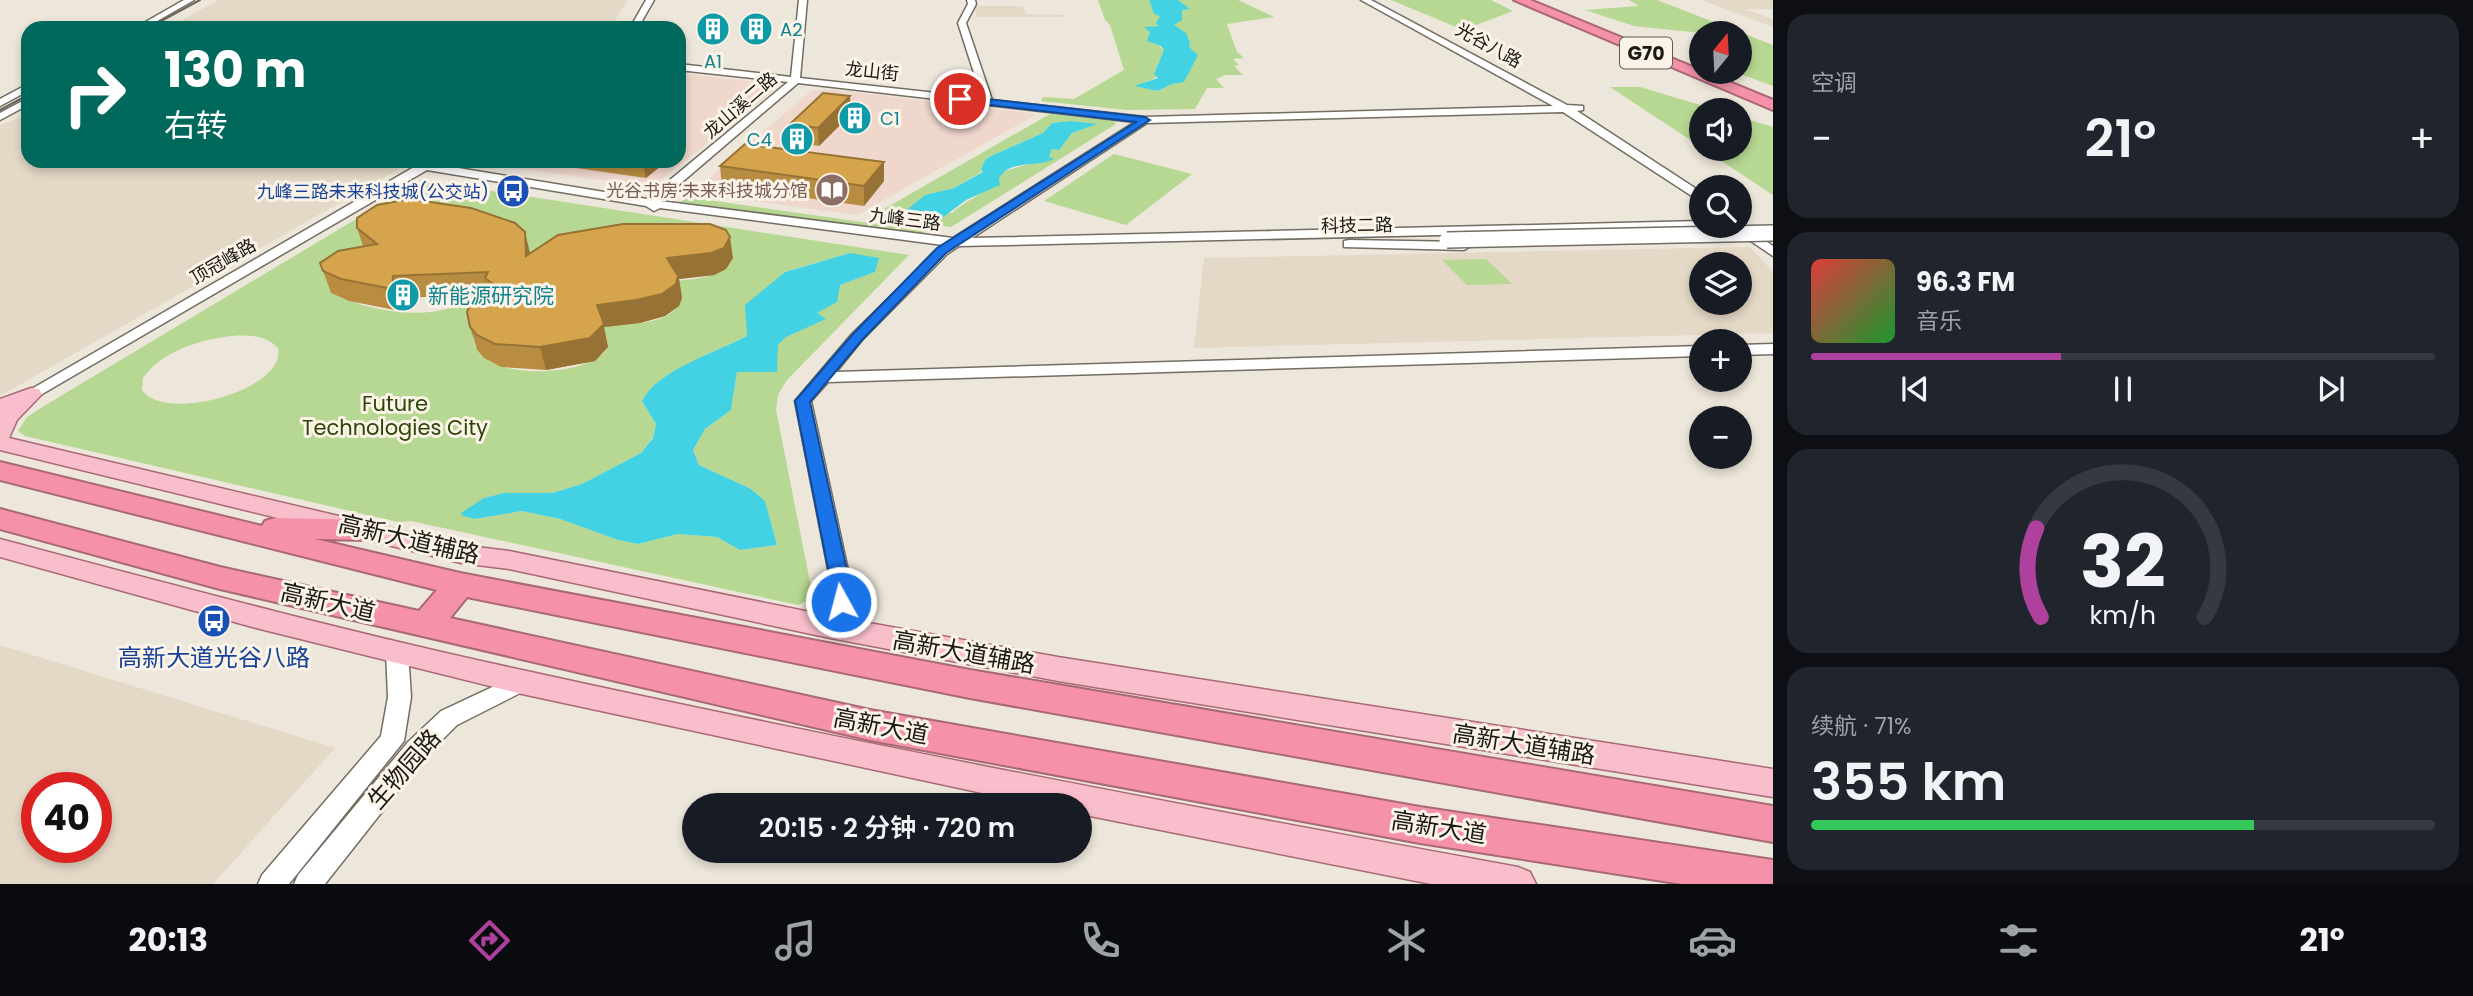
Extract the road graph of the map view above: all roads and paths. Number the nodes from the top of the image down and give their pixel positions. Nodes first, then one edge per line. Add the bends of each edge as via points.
1 (650, 0) edge
2 (803, 0) edge
3 (971, 0) edge
4 (1366, 0) edge
5 (1520, 0) edge
6 (1539, 0) edge
7 (194, 2) edge
8 (154, 21) edge
9 (166, 21) edge
10 (638, 21) edge
11 (1689, 62) edge
12 (686, 68) edge
13 (795, 80) junction
14 (1745, 84) edge
15 (21, 92) edge
16 (1773, 95) edge
17 (0, 102) edge
18 (988, 102) junction
19 (21, 104) edge
20 (1773, 105) edge
21 (21, 106) edge
22 (1567, 108) junction
23 (1579, 108) junction
24 (0, 117) edge
25 (1145, 120) junction
26 (421, 168) edge
27 (456, 168) edge
28 (1689, 177) edge
29 (1689, 189) edge
30 (652, 205) junction
31 (1689, 219) edge
32 (1752, 223) edge
33 (1773, 223) edge
34 (1752, 224) edge
35 (1689, 226) edge
36 (1773, 233) edge
37 (1443, 236) junction
38 (1752, 236) edge
39 (1320, 238) junction
40 (1755, 238) junction
41 (1773, 239) edge
42 (948, 247) junction
43 (1773, 252) edge
44 (1773, 349) edge
45 (1752, 350) edge
46 (1689, 351) edge
47 (821, 377) junction
48 (32, 394) junction
49 (0, 407) edge
50 (2, 446) edge
51 (0, 519) edge
52 (220, 526) junction
53 (372, 530) junction
54 (0, 548) edge
55 (219, 578) junction
56 (460, 584) junction
57 (256, 618) junction
58 (427, 624) junction
59 (830, 627) junction
60 (397, 651) junction
61 (1058, 669) junction
62 (522, 682) junction
63 (870, 724) junction
64 (1213, 726) junction
65 (762, 734) junction
66 (1773, 783) edge
67 (1273, 799) junction
68 (1773, 824) edge
69 (1773, 879) edge
70 (272, 884) edge
71 (308, 884) edge
72 (1518, 884) edge
73 (1690, 884) edge

1 - 10 street
2 - 13 street, 龙山溪二路
3 - 18 street via 962,23
4 - 22 street, 光谷八路
4 - 23 street, 光谷八路 via 1449,37
5 - 20 highway, G70
6 - 11 highway, G70
7 - 8 street
7 - 9 street
12 - 13 street, 龙山街
13 - 18 street, 龙山街
13 - 30 street, 龙山溪二路
14 - 16 highway
15 - 17 street
17 - 19 street
18 - 25 street, 龙山街
21 - 24 street
22 - 23 street, 龙山街
22 - 25 street, 龙山街
22 - 29 street, 光谷八路
23 - 28 street, 光谷八路
25 - 42 street
26 - 48 street, 顶冠峰路
27 - 30 street, 九峰三路
30 - 42 street, 九峰三路
31 - 39 street via 1392,226
32 - 41 street
33 - 34 street
35 - 37 street, 科技二路
36 - 37 street, 科技二路, bridge
37 - 39 street, 科技二路
38 - 40 street
39 - 40 street via 1419,246
39 - 42 street, 科技二路
40 - 43 street
42 - 47 street
44 - 45 street
46 - 47 street
47 - 59 street via 803,401 841,584 841,602
48 - 49 main road
48 - 50 main road via 1,426
50 - 52 highway via 64,489
50 - 53 main road, 高新大道辅路
51 - 55 highway, 高新大道
52 - 53 highway
52 - 56 highway
53 - 59 main road, 高新大道辅路 via 461,554
54 - 57 main road
55 - 57 main road
55 - 58 highway, 高新大道
56 - 58 highway
56 - 64 highway via 970,684
57 - 60 main road
58 - 63 highway, 高新大道
59 - 61 main road, 高新大道辅路
60 - 62 main road
60 - 70 street, 生物园路 via 399,722 392,741
61 - 64 main road
61 - 66 main road, 高新大道辅路
62 - 65 main road
62 - 71 street, 生物园路 via 449,718 417,749
63 - 65 main road
63 - 67 highway, 高新大道
64 - 68 highway
65 - 72 main road
67 - 69 highway, 高新大道
67 - 73 highway

